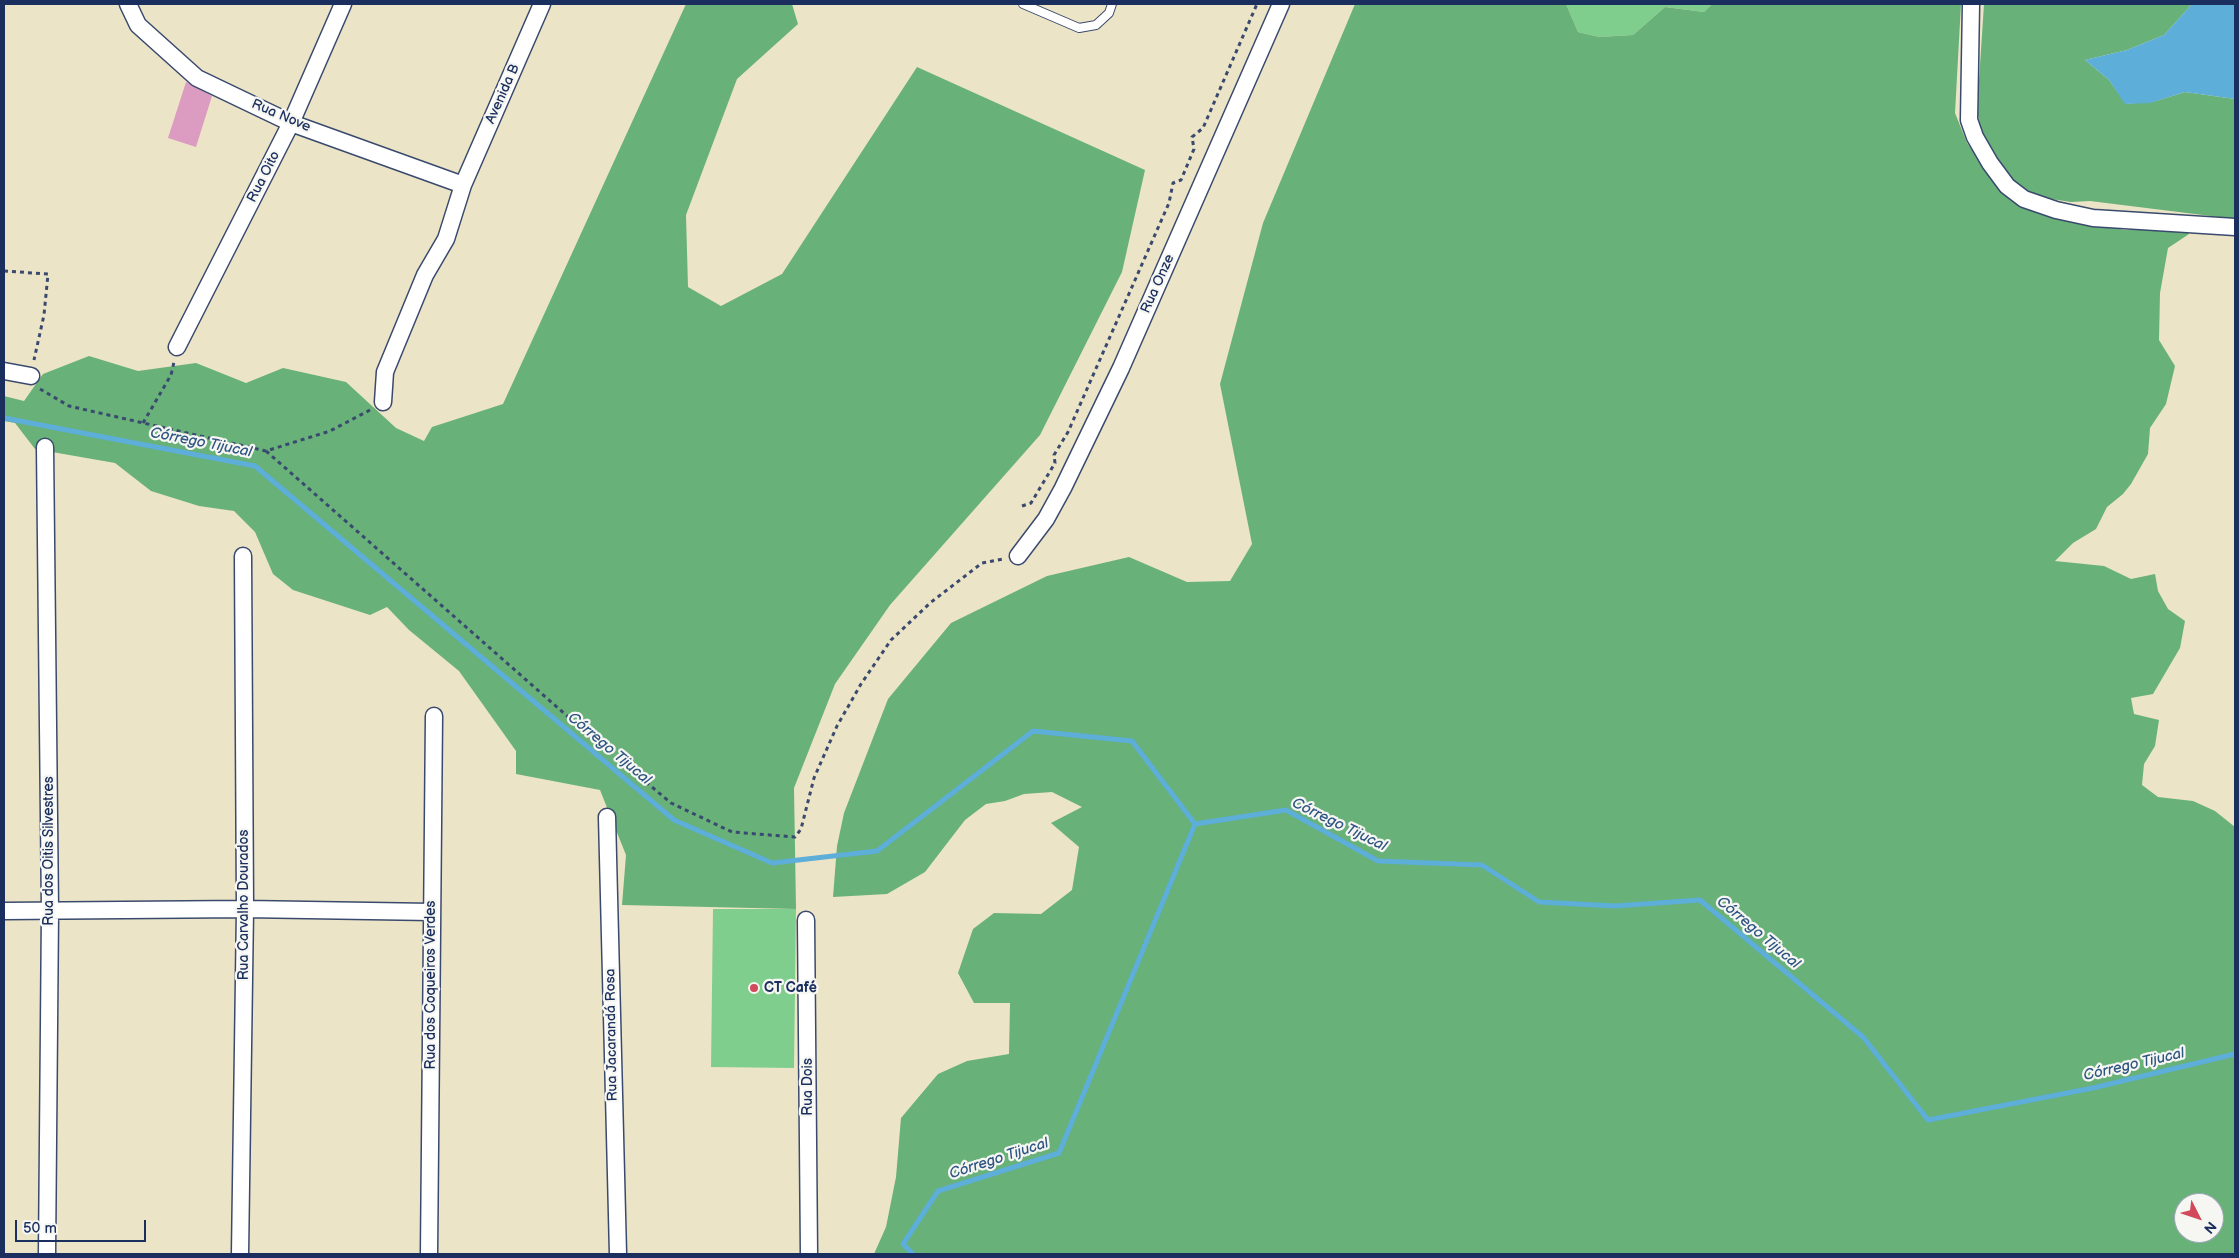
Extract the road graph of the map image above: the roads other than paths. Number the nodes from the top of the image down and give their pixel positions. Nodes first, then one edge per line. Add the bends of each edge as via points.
1 (128, 4) edge
2 (343, 4) edge
3 (542, 4) edge
4 (1023, 4) edge
5 (1112, 4) edge
6 (1281, 4) edge
7 (1972, 4) edge
8 (291, 123) junction
9 (463, 184) junction
10 (2235, 227) edge
11 (177, 346) road end
12 (4, 371) edge
13 (31, 376) road end
14 (384, 402) road end
15 (45, 447) dead end
16 (243, 556) dead end
17 (1018, 556) road end
18 (434, 716) dead end
19 (607, 817) dead end
20 (245, 909) junction
21 (4, 910) edge
22 (50, 911) junction
23 (432, 912) junction
24 (806, 920) dead end
25 (47, 1254) edge
26 (240, 1254) edge
27 (429, 1254) edge
28 (618, 1254) edge
29 (809, 1254) edge

1 - 8 street, Rua Nove via 138,25 197,78
2 - 8 street, Rua Oito
3 - 9 street, Avenida B
4 - 5 lane via 1079,28 1096,25
6 - 17 street, Rua Onze via 1121,368 1064,488
7 - 10 street via 1969,120 1979,144 2007,186 2032,202 2093,218
8 - 9 street, Rua Nove
8 - 11 street, Rua Oito
9 - 14 street, Avenida B via 446,239 425,275 385,372
12 - 13 street
15 - 22 street, Rua dos Oitis Silvestres
16 - 20 street, Rua Carvalho Dourados
18 - 23 street, Rua dos Coqueiros Verdes
19 - 28 street, Rua Jacarandá Rosa
20 - 22 street
20 - 23 street
20 - 26 street, Rua Carvalho Dourados
21 - 22 street
22 - 25 street, Rua dos Oitis Silvestres
23 - 27 street, Rua dos Coqueiros Verdes
24 - 29 street, Rua Dois

